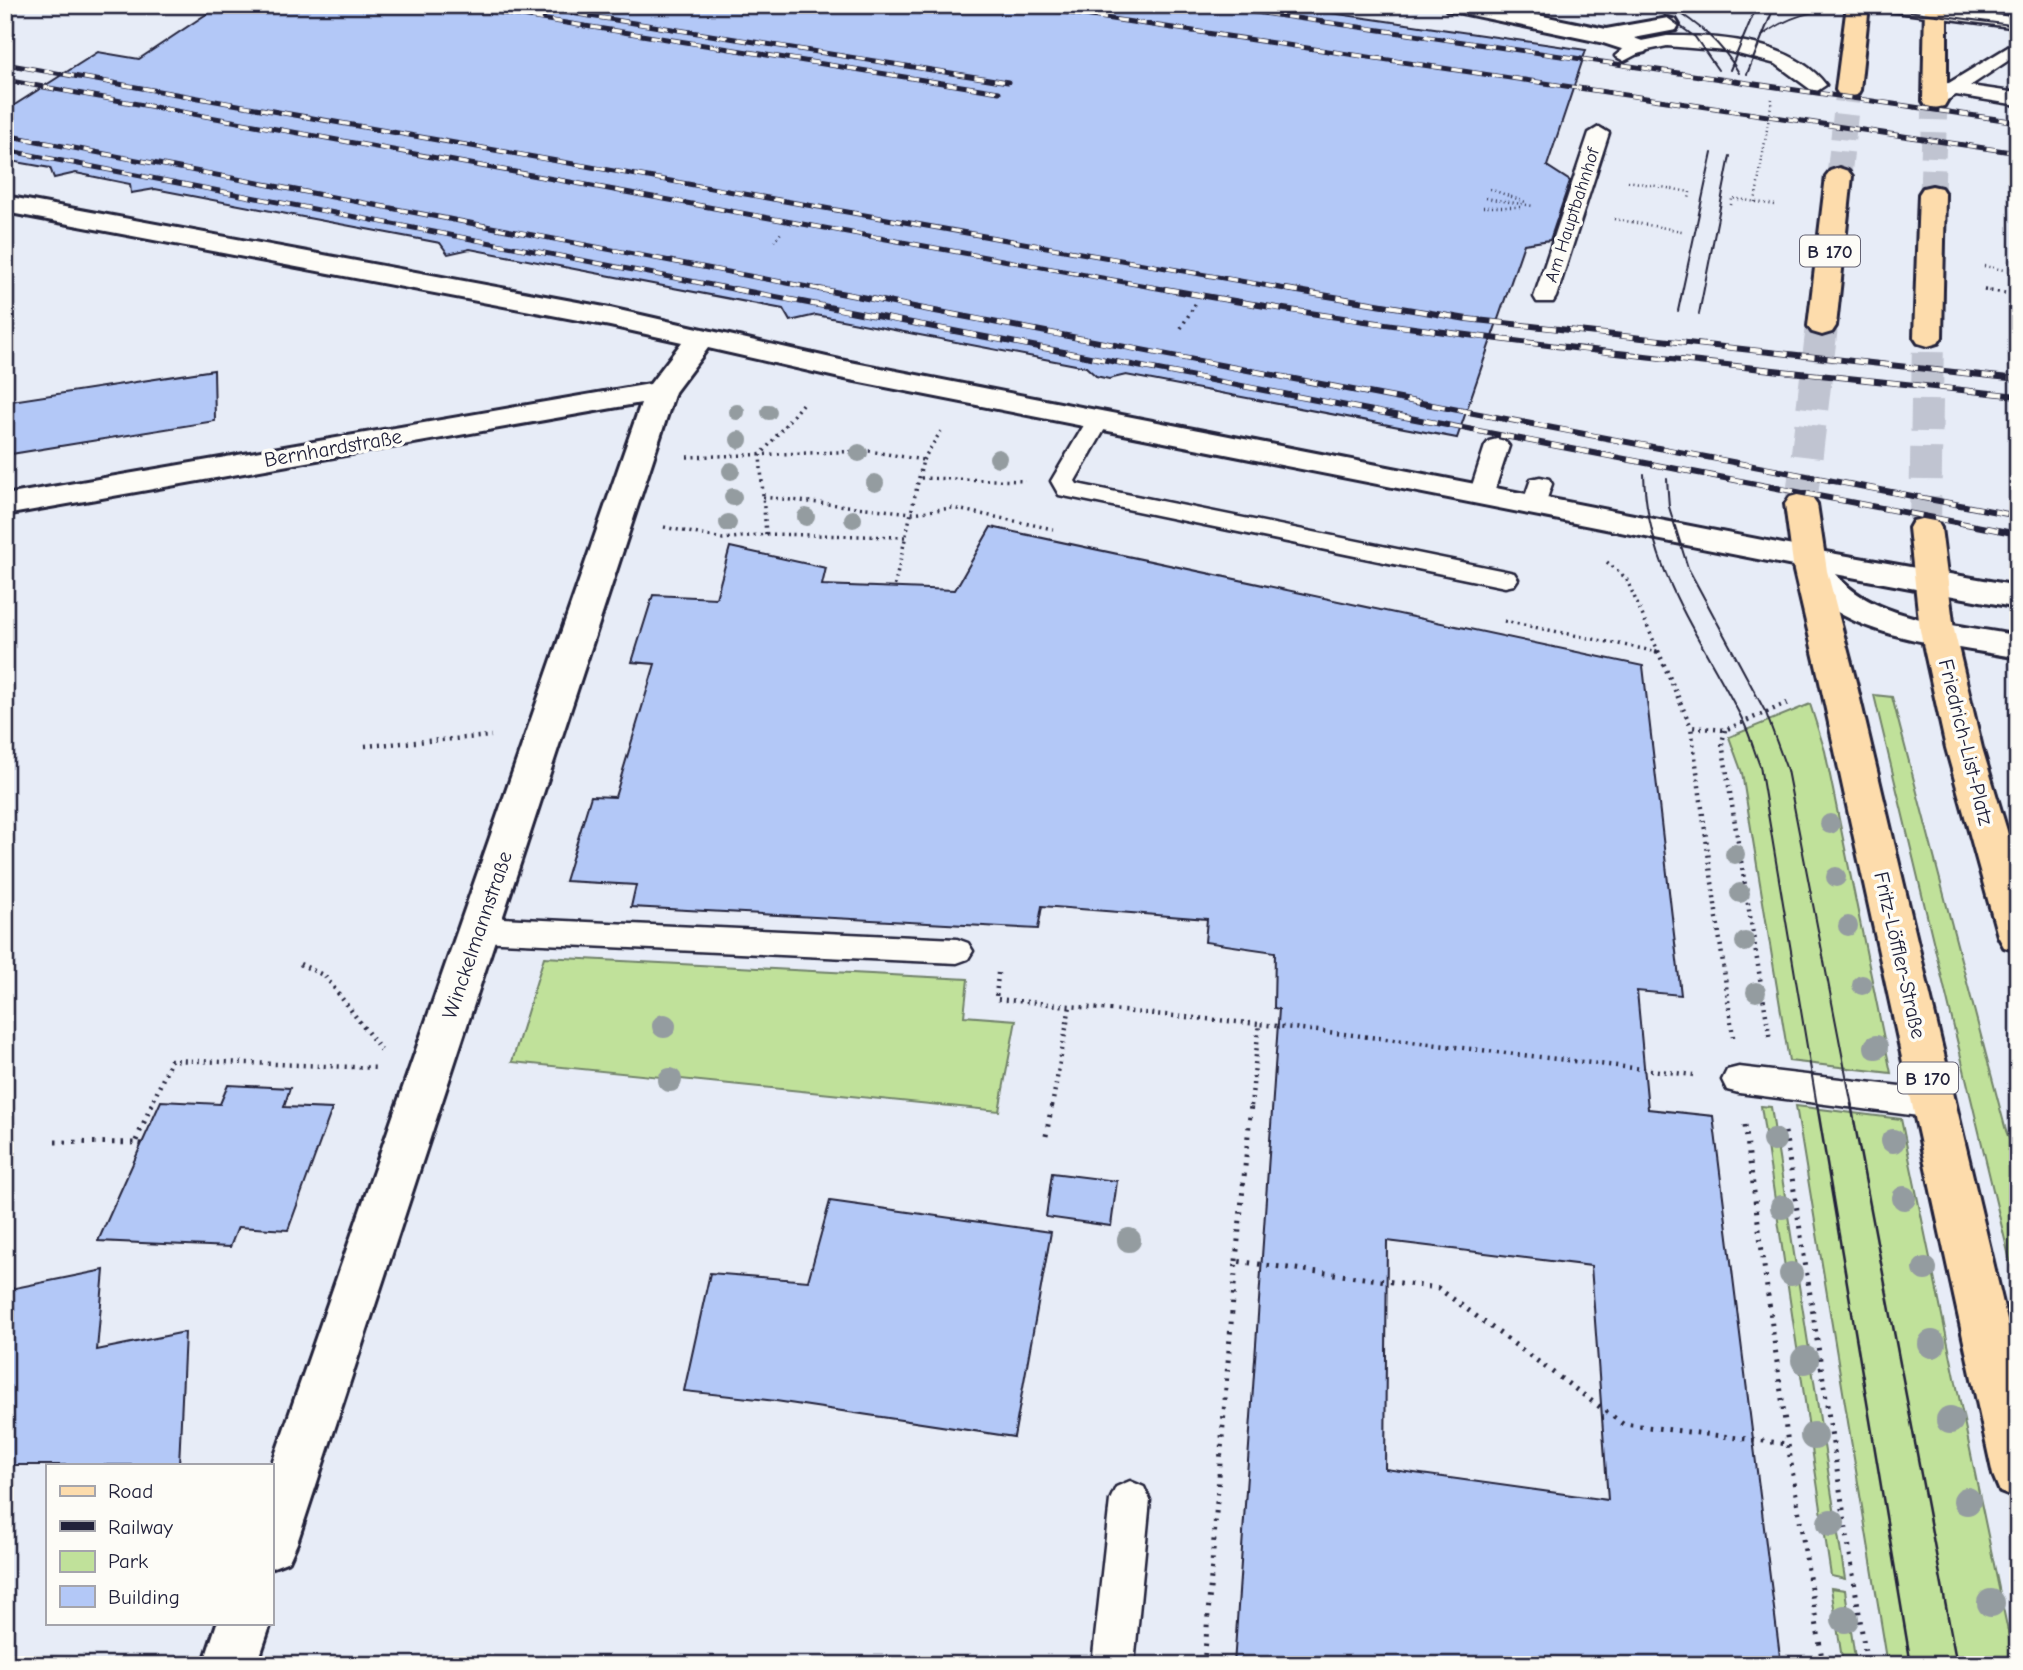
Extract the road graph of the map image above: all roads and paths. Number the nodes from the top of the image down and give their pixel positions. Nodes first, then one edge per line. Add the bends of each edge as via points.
1 (1858, 5) edge
2 (1881, 5) edge
3 (1466, 6) edge
4 (1936, 9) edge
5 (2018, 23) edge
6 (1668, 25) dead end
7 (1463, 32) dead end
8 (1606, 36) junction
9 (2018, 46) edge
10 (1631, 52) joint
11 (1784, 61) junction
12 (1817, 85) dead end
13 (1848, 90) tunnel mouth
14 (1941, 93) junction
15 (2018, 99) edge
16 (1599, 133) dead end
17 (1585, 174) junction
18 (1839, 176) tunnel mouth
19 (1490, 189) dead end
20 (1932, 194) tunnel mouth
21 (1486, 198) dead end
22 (1689, 200) dead end
23 (1755, 202) junction
24 (1731, 205) dead end
25 (1775, 205) dead end
26 (1538, 206) junction
27 (1483, 207) dead end
28 (10, 208) edge
29 (781, 233) dead end
30 (774, 241) dead end
31 (1984, 267) dead end
32 (2004, 270) dead end
33 (1984, 290) dead end
34 (2005, 293) dead end
35 (1545, 297) dead end
36 (1197, 301) dead end
37 (1822, 326) tunnel mouth
38 (1181, 328) dead end
39 (701, 337) junction
40 (1928, 337) tunnel mouth
41 (660, 391) junction
42 (804, 402) dead end
43 (1098, 420) junction
44 (942, 429) dead end
45 (1497, 446) dead end
46 (760, 456) junction
47 (679, 458) dead end
48 (923, 460) junction
49 (921, 478) junction
50 (1063, 481) junction
51 (1481, 495) junction
52 (763, 497) junction
53 (1801, 504) tunnel mouth
54 (5, 506) edge
55 (912, 513) junction
56 (657, 526) dead end
57 (1925, 528) tunnel mouth
58 (766, 534) junction
59 (906, 537) junction
60 (1808, 559) junction
61 (1603, 560) dead end
62 (1505, 579) dead end
63 (1929, 580) junction
64 (894, 588) dead end
65 (2018, 597) edge
66 (1937, 630) junction
67 (2018, 647) edge
68 (1838, 682) junction
69 (1691, 727) junction
70 (1725, 730) junction
71 (495, 736) dead end
72 (365, 746) dead end
73 (479, 929) junction
74 (2018, 936) edge
75 (957, 951) dead end
76 (300, 964) dead end
77 (999, 971) dead end
78 (1070, 1006) junction
79 (1259, 1024) junction
80 (381, 1050) dead end
81 (431, 1070) junction
82 (1739, 1080) junction
83 (1777, 1085) junction
84 (1934, 1104) junction
85 (1046, 1136) dead end
86 (55, 1142) dead end
87 (135, 1143) junction
88 (142, 1143) dead end
89 (1236, 1261) junction
90 (1788, 1444) junction
91 (2018, 1475) edge
92 (1130, 1500) dead end
93 (273, 1537) edge
94 (244, 1624) edge
95 (230, 1665) edge
96 (1113, 1665) edge
97 (1204, 1665) edge
98 (1822, 1665) edge
99 (1867, 1665) edge

1 - 13 main road
2 - 4 lane
3 - 7 street
3 - 8 street
4 - 5 lane
4 - 14 main road
6 - 8 street
8 - 10 street
9 - 14 lane
10 - 11 lane via 1657,43 1701,43
11 - 12 lane
11 - 23 path via 1772,97
14 - 15 lane
16 - 17 lane, Am Hauptbahnhof
17 - 22 path via 1690,192
17 - 35 lane, Am Hauptbahnhof
18 - 37 main road, B 170
19 - 26 path
20 - 40 main road
21 - 26 path
23 - 24 path via 1732,198
23 - 25 path
26 - 27 path
28 - 39 street via 175,234
29 - 30 path
31 - 32 path
33 - 34 path
36 - 38 path
39 - 41 street, Winckelmannstraße
39 - 43 street
41 - 54 street, Bernhardstraße
41 - 73 street, Winckelmannstraße
42 - 46 path
43 - 50 lane
43 - 51 street
44 - 48 path
45 - 51 lane
46 - 47 path
46 - 48 path via 869,451
46 - 52 path
48 - 49 path
49 - 50 path
49 - 55 path
50 - 62 lane via 1069,490
51 - 60 street via 1537,494
52 - 55 path
52 - 58 path
53 - 60 main road, B 170
55 - 59 path
56 - 58 path via 723,540
57 - 63 main road
58 - 59 path
59 - 64 path
60 - 63 street
60 - 66 street via 1836,596 1859,610
60 - 68 main road, Fritz-Löffler-Straße / B 170
61 - 69 path via 1626,578
63 - 65 street
63 - 66 main road, Friedrich-List-Platz
66 - 67 street, Friedrich-List-Platz
66 - 74 main road, Friedrich-List-Platz via 1964,748
68 - 70 path via 1791,677 1795,697 1788,705
68 - 84 main road, Fritz-Löffler-Straße / B 170
69 - 70 path
69 - 82 path
70 - 83 path via 1722,743
71 - 72 path
73 - 75 lane
73 - 81 street, Winckelmannstraße
76 - 80 path via 325,976
77 - 78 path via 996,999
78 - 79 path
78 - 85 path
79 - 82 path
79 - 89 path
81 - 87 path via 171,1059
81 - 93 street, Winckelmannstraße
82 - 83 lane
82 - 90 path
83 - 84 lane
83 - 99 path
84 - 91 main road, Fritz-Löffler-Straße / B 170
86 - 87 path
87 - 88 path
89 - 90 path via 1438,1288 1623,1424
89 - 97 path
90 - 98 path
92 - 96 lane
94 - 95 street

